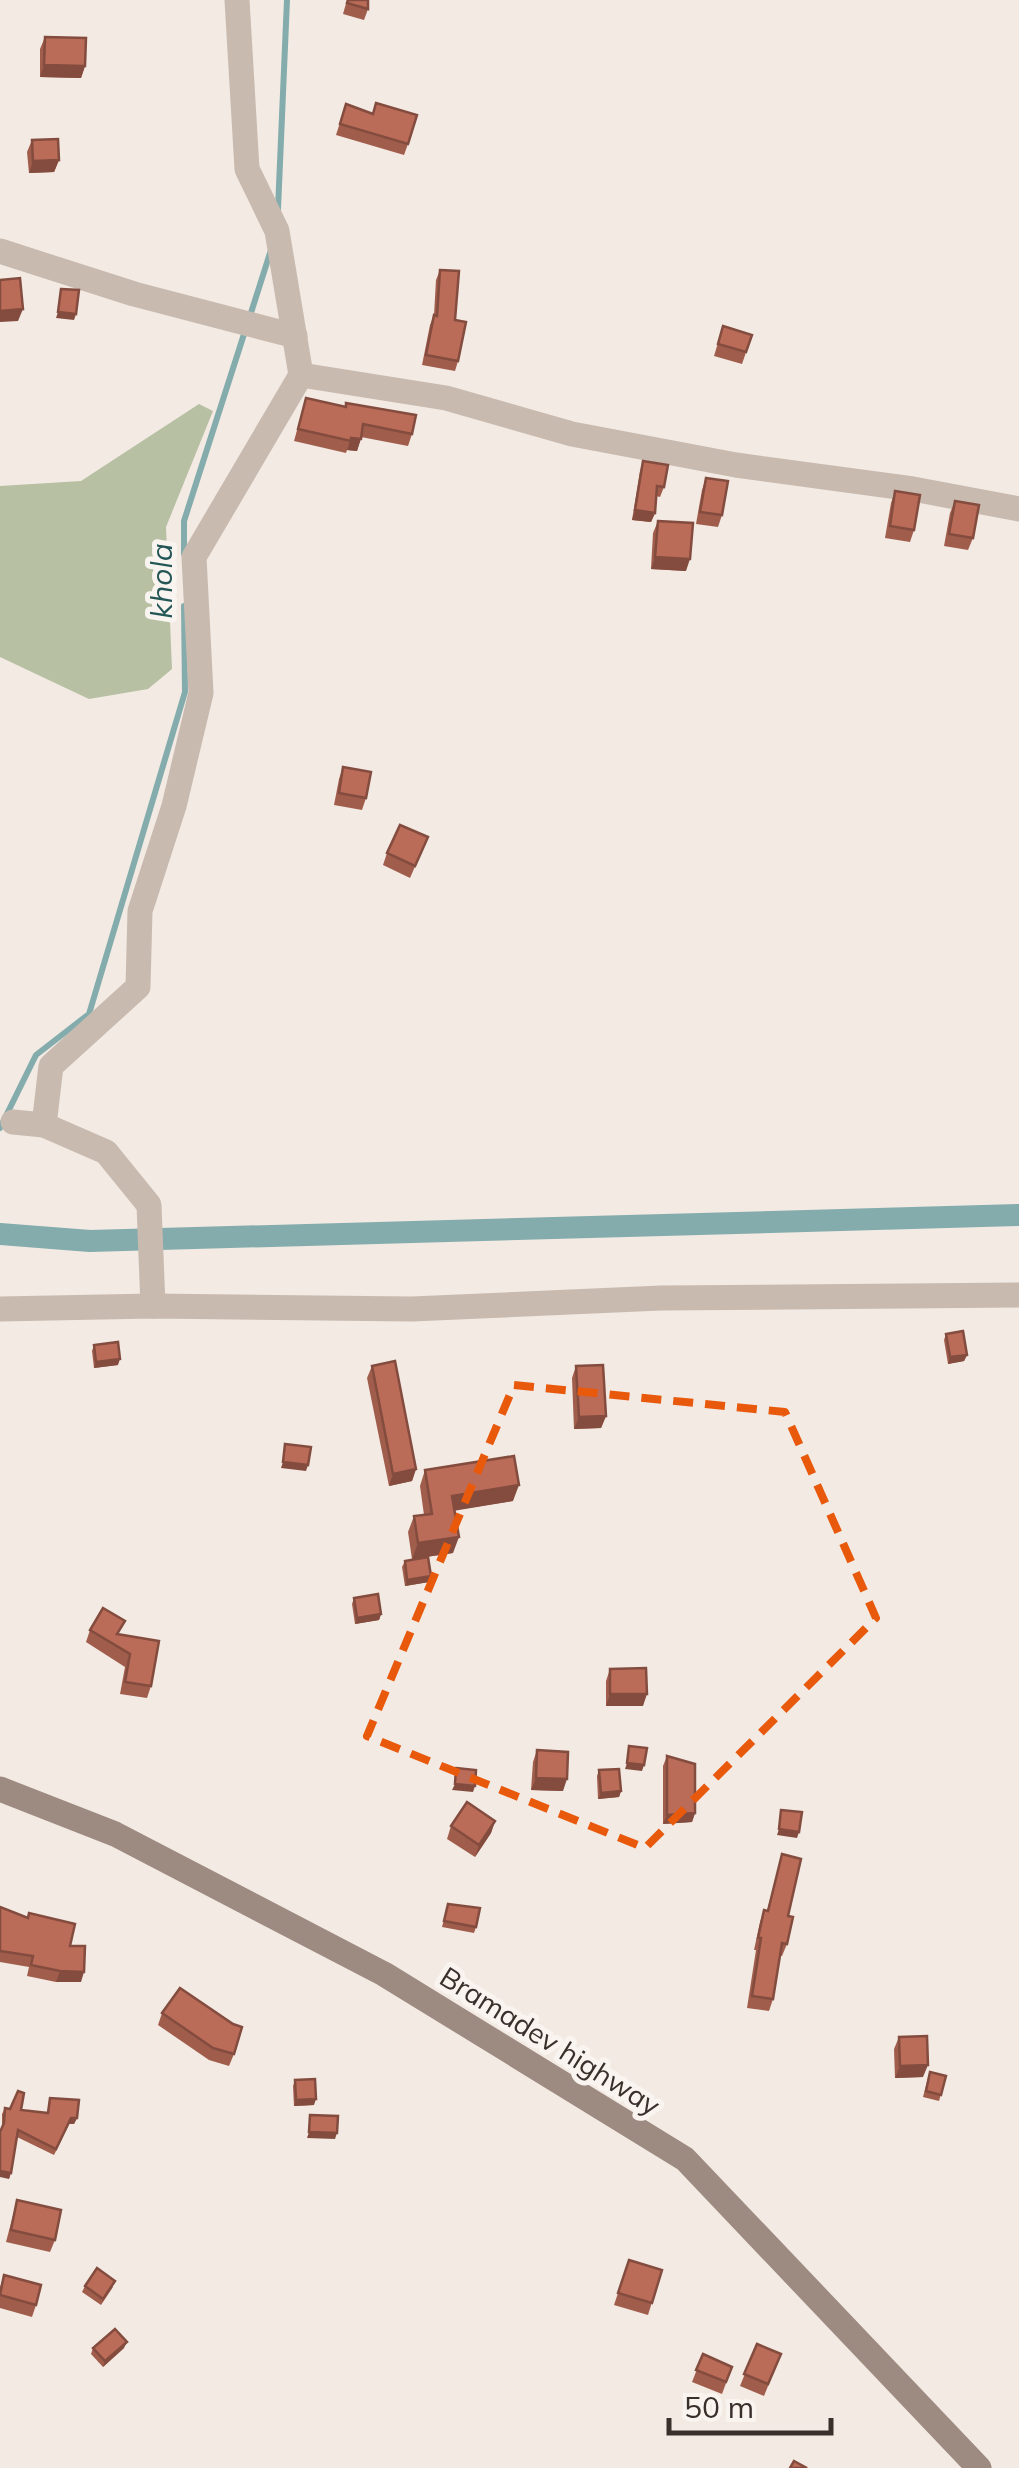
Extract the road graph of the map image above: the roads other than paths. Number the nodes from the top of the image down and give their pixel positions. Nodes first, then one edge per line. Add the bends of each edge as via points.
1 (236, 0) edge
2 (0, 251) edge
3 (295, 336) junction
4 (301, 374) junction
5 (1019, 509) edge
6 (12, 1122) dead end
7 (44, 1125) junction
8 (1019, 1295) edge
9 (153, 1306) junction
10 (0, 1309) edge
11 (0, 1790) edge
12 (978, 2468) edge

1 - 3 street via 247,169 277,231
2 - 3 street
3 - 4 street
4 - 5 street via 446,398 572,434 736,466
4 - 7 street via 194,557 201,694 140,911 138,987 51,1066
6 - 7 street
7 - 9 street via 106,1152 148,1205
8 - 9 street via 412,1308
9 - 10 street
11 - 12 street, Bramadev highway via 115,1834 384,1974 685,2159

